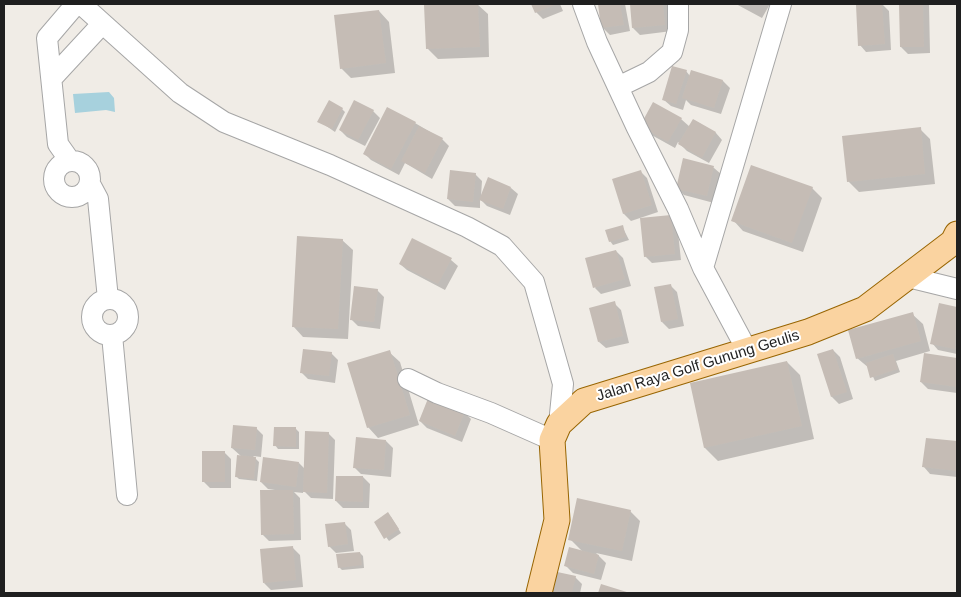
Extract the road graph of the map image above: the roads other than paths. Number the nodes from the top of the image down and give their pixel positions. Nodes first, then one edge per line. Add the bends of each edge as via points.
1 (76, 4) edge
2 (81, 4) edge
3 (583, 4) edge
4 (678, 4) edge
5 (781, 4) edge
6 (102, 24) junction
7 (52, 77) junction
8 (618, 87) junction
9 (70, 161) junction
10 (90, 184) junction
11 (957, 234) edge
12 (703, 268) junction
13 (908, 277) junction
14 (957, 289) edge
15 (748, 352) junction
16 (408, 378) dead end
17 (556, 432) junction
18 (127, 495) dead end
19 (539, 593) edge

1 - 7 street via 47,38
2 - 6 street
3 - 8 street
4 - 8 street via 678,30 672,52 649,72
5 - 12 street
6 - 7 street
6 - 17 street via 180,93 224,122 330,165 502,246 534,282 563,384
7 - 9 street via 58,144
8 - 12 street
9 - 10 street via 84,164
9 - 10 street via 58,167 56,187 67,196 74,196 81,194
10 - 18 street via 98,199 108,299 121,303 128,315 124,328 112,335
11 - 13 main road, Jalan Raya Golf Gunung Geulis via 953,242
12 - 15 street
13 - 14 street
13 - 15 main road, Jalan Raya Golf Gunung Geulis via 865,309
15 - 17 main road, Jalan Raya Golf Gunung Geulis via 584,401
16 - 17 street via 437,393 491,413
17 - 19 main road via 557,520

